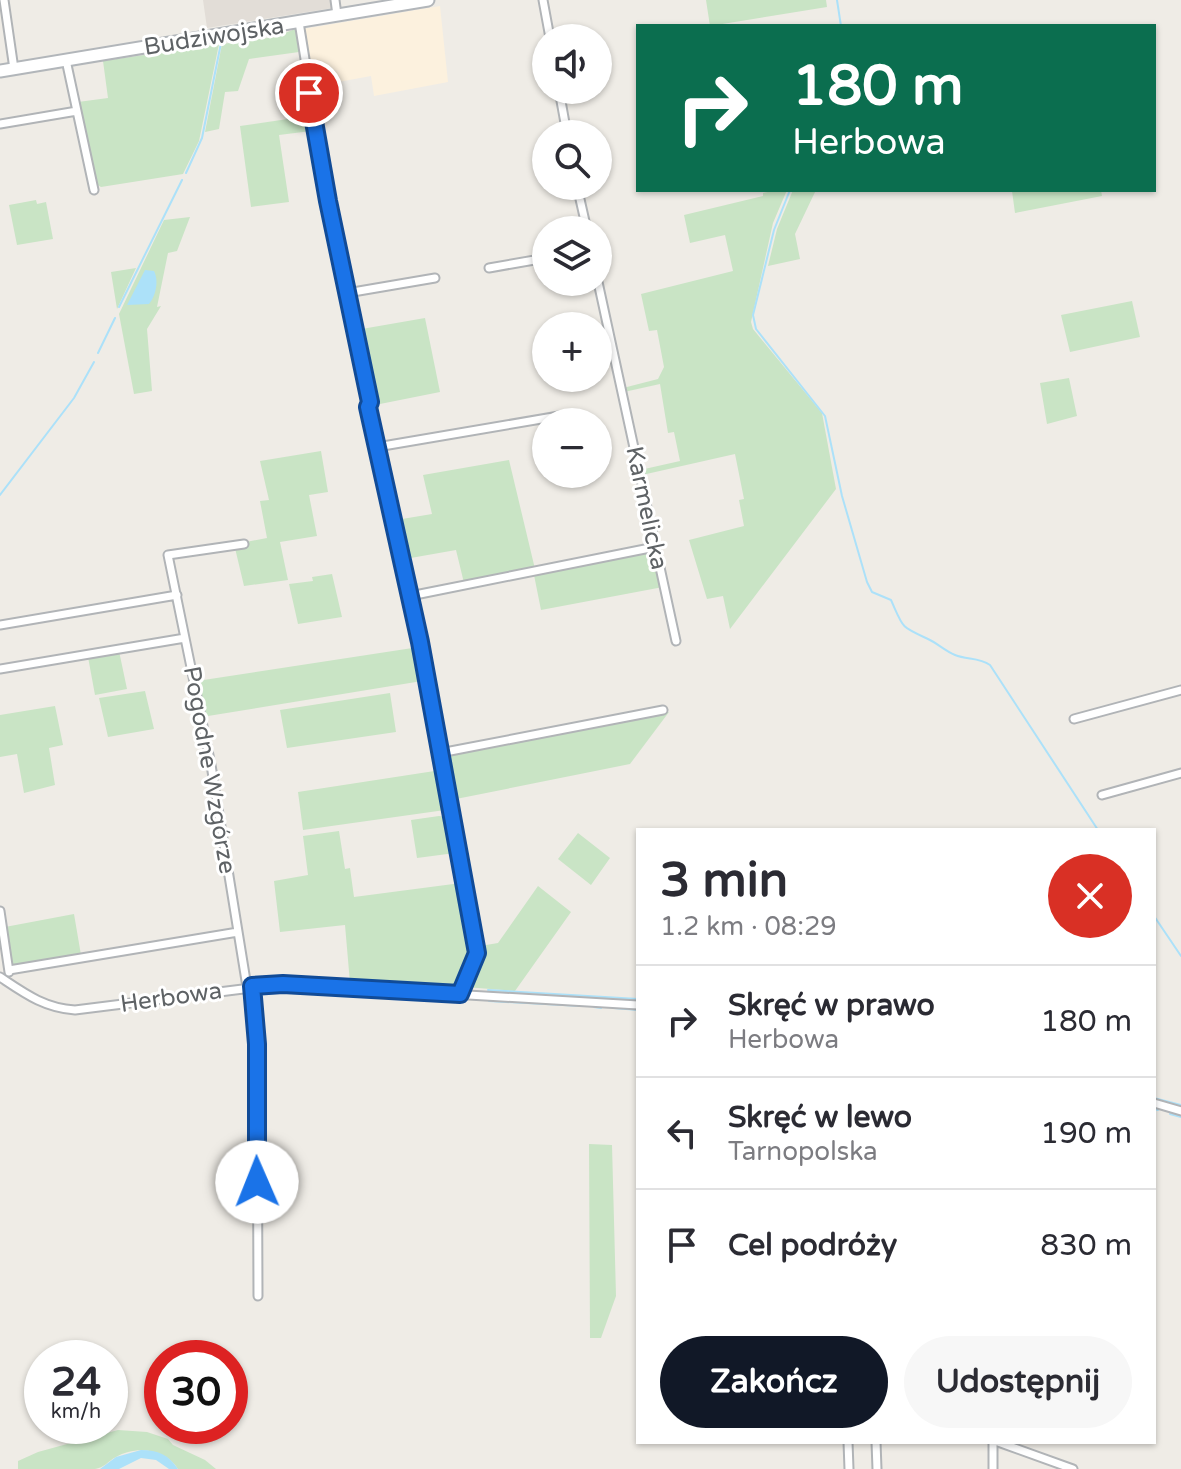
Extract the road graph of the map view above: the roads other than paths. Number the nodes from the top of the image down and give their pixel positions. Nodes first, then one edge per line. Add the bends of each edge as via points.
1 (4, 0) edge
2 (335, 0) edge
3 (428, 0) edge
4 (543, 0) edge
5 (337, 15) junction
6 (299, 22) junction
7 (547, 24) edge
8 (66, 60) junction
9 (14, 69) junction
10 (0, 71) edge
11 (77, 111) junction
12 (0, 124) edge
13 (94, 190) dead end
14 (532, 260) edge
15 (489, 268) dead end
16 (435, 278) dead end
17 (347, 293) junction
18 (601, 296) edge
19 (532, 421) edge
20 (377, 447) junction
21 (244, 544) dead end
22 (655, 547) junction
23 (177, 595) junction
24 (410, 596) junction
25 (0, 625) edge
26 (185, 638) junction
27 (676, 641) dead end
28 (0, 669) edge
29 (1181, 690) edge
30 (663, 710) dead end
31 (1074, 719) dead end
32 (440, 753) junction
33 (1181, 773) edge
34 (1102, 795) dead end
35 (0, 911) edge
36 (238, 932) junction
37 (9, 970) junction
38 (0, 977) edge
39 (11, 984) junction
40 (250, 986) junction
41 (460, 994) junction
42 (636, 1005) edge
43 (1156, 1104) edge
44 (1181, 1111) edge
45 (258, 1296) dead end
46 (848, 1444) edge
47 (876, 1444) edge
48 (996, 1444) edge
49 (1002, 1444) edge
50 (849, 1469) edge
51 (877, 1469) edge
52 (993, 1469) edge
53 (1073, 1469) edge

1 - 9 street
2 - 5 street
3 - 5 street, Budziwojska
4 - 7 street
5 - 6 street, Budziwojska
6 - 8 street, Budziwojska
6 - 17 street
8 - 9 street, Budziwojska
8 - 11 street
9 - 10 street, Budziwojska
11 - 12 street
11 - 13 street
14 - 15 street
16 - 17 street
17 - 20 street
18 - 22 street, Karmelicka
19 - 20 street
20 - 24 street
21 - 23 street, Pogodne Wzgórze via 168,555
22 - 24 street
22 - 27 street, Karmelicka
23 - 25 street
23 - 26 street, Pogodne Wzgórze
24 - 32 street
26 - 28 street
26 - 36 street, Pogodne Wzgórze
29 - 31 street
30 - 32 street
32 - 41 street via 477,953
33 - 34 street
35 - 37 street
36 - 37 street
36 - 40 street, Pogodne Wzgórze
37 - 39 street
38 - 39 street, Herbowa
39 - 40 street, Herbowa via 47,1006 75,1010
40 - 41 street, Herbowa
40 - 45 street, Pogodne Wzgórze via 257,1044
41 - 42 street, Herbowa
43 - 44 street
46 - 50 street
47 - 51 street
48 - 52 street
49 - 53 street

